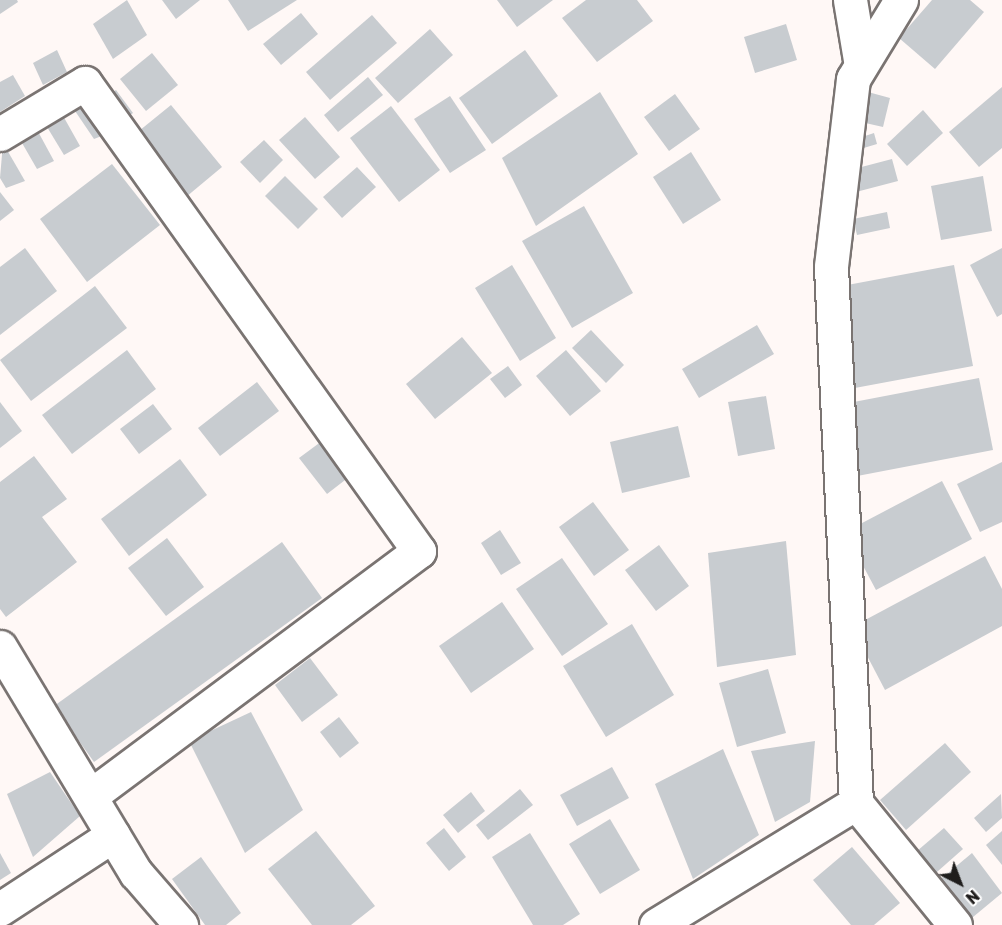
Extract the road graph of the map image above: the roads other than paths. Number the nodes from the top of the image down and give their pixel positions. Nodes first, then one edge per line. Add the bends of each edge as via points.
1 (850, 0) edge
2 (901, 0) edge
3 (860, 60) junction
4 (0, 134) edge
5 (0, 647) edge
6 (90, 796) junction
7 (856, 803) junction
8 (113, 835) junction
9 (0, 909) edge
10 (180, 925) edge
11 (656, 925) edge
12 (955, 925) edge

1 - 3 street
2 - 3 street
3 - 7 street via 831,267
4 - 6 street via 85,83 419,551
5 - 6 street
6 - 8 street
7 - 11 street
7 - 12 street
8 - 9 street
8 - 10 street via 136,873

